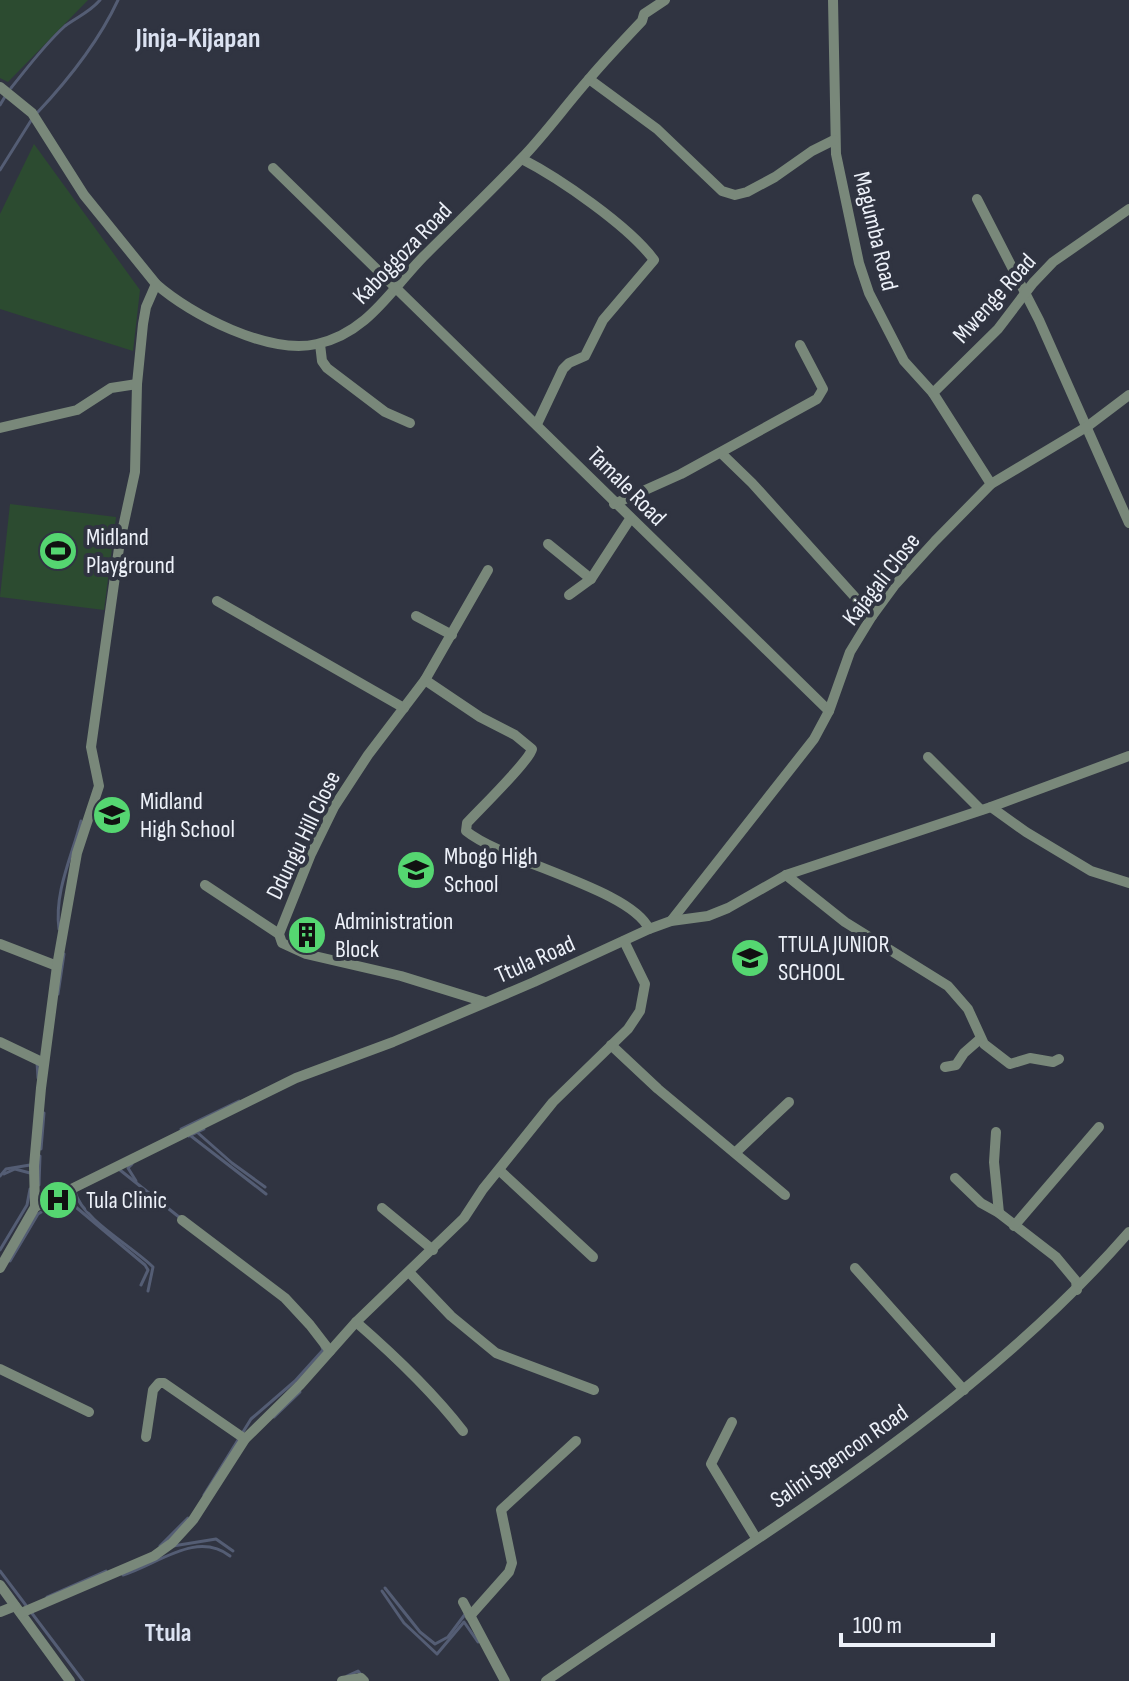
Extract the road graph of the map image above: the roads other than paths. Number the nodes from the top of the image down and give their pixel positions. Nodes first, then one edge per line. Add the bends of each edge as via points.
1 (665, 0) edge
2 (833, 0) edge
3 (589, 79) junction
4 (0, 87) edge
5 (834, 140) junction
6 (522, 159) junction
7 (273, 168) dead end
8 (977, 199) dead end
9 (1129, 209) edge
10 (156, 284) junction
11 (398, 288) junction
12 (1025, 293) junction
13 (320, 344) junction
14 (800, 345) dead end
15 (137, 384) junction
16 (933, 393) junction
17 (1129, 395) edge
18 (410, 423) dead end
19 (537, 424) junction
20 (1088, 426) junction
21 (0, 428) edge
22 (721, 453) junction
23 (991, 484) junction
24 (614, 504) junction
25 (630, 519) junction
26 (1129, 523) edge
27 (548, 544) dead end
28 (488, 570) dead end
29 (591, 579) junction
30 (569, 595) dead end
31 (217, 601) dead end
32 (416, 616) dead end
33 (872, 616) junction
34 (452, 635) junction
35 (425, 680) junction
36 (404, 708) junction
37 (829, 711) junction
38 (1129, 756) edge
39 (928, 757) dead end
40 (986, 808) junction
41 (786, 875) junction
42 (1129, 883) edge
43 (205, 885) dead end
44 (671, 921) junction
45 (649, 929) junction
46 (279, 934) junction
47 (624, 941) junction
48 (0, 944) edge
49 (57, 966) junction
50 (485, 1002) junction
51 (980, 1039) junction
52 (0, 1042) edge
53 (611, 1045) junction
54 (1059, 1059) dead end
55 (44, 1063) junction
56 (945, 1067) dead end
57 (789, 1102) dead end
58 (1099, 1127) dead end
59 (996, 1132) dead end
60 (736, 1152) junction
61 (499, 1170) junction
62 (955, 1178) dead end
63 (785, 1195) dead end
64 (35, 1207) junction
65 (382, 1208) dead end
66 (999, 1213) junction
67 (182, 1220) dead end
68 (1014, 1226) junction
69 (1129, 1232) edge
70 (433, 1250) junction
71 (593, 1257) dead end
72 (0, 1268) edge
73 (855, 1268) dead end
74 (409, 1272) junction
75 (1077, 1290) junction
76 (356, 1322) junction
77 (330, 1351) junction
78 (0, 1369) edge
79 (594, 1390) dead end
80 (964, 1390) junction
81 (89, 1412) dead end
82 (732, 1422) dead end
83 (463, 1431) dead end
84 (146, 1437) dead end
85 (245, 1439) junction
86 (576, 1441) dead end
87 (756, 1538) junction
88 (0, 1585) edge
89 (463, 1602) dead end
90 (18, 1610) junction
91 (0, 1612) edge
92 (470, 1616) junction
93 (70, 1681) edge
94 (342, 1681) edge
95 (364, 1681) edge
96 (505, 1681) edge
97 (546, 1681) edge

1 - 3 street, Kaboggoza Road via 644,14
2 - 5 street, Magumba Road
3 - 5 street via 633,109 731,195 747,192
3 - 6 street, Kaboggoza Road
4 - 10 street, Kaboggoza Road via 32,113 84,195
5 - 16 street, Magumba Road via 869,293 904,361
6 - 11 street, Kaboggoza Road
6 - 19 street via 620,226 654,260 603,320 585,356 563,369
7 - 11 street, Tamale Road
8 - 12 street
9 - 12 street, Mwenge Road via 1053,262
10 - 13 street, Kaboggoza Road via 180,304 234,330 288,345
10 - 15 street via 146,307
11 - 13 street, Kaboggoza Road via 369,318
11 - 19 street, Tamale Road
12 - 16 street, Mwenge Road via 998,329
12 - 20 street
13 - 18 street via 327,368 385,412
14 - 22 street via 821,381 821,394
15 - 21 street via 111,388 77,410
15 - 49 street via 135,472 91,747 99,786 77,853
16 - 23 street, Magumba Road
17 - 20 street, Kajagali Close
19 - 24 street, Tamale Road
20 - 23 street, Kajagali Close
20 - 26 street
22 - 24 street
22 - 33 street
23 - 33 street, Kajagali Close
24 - 25 street, Tamale Road
25 - 29 street
25 - 37 street, Tamale Road
27 - 29 street
28 - 34 street, Ddungu Hill Close
29 - 30 street
31 - 36 street
32 - 34 street
33 - 37 street, Kajagali Close via 850,652
34 - 35 street, Ddungu Hill Close
35 - 36 street, Ddungu Hill Close
35 - 45 street via 532,749 527,761 467,823 466,831 630,909
36 - 46 street, Ddungu Hill Close via 334,807
37 - 44 street, Kajagali Close via 814,739
38 - 40 street, Ttula Road
39 - 40 street
40 - 41 street, Ttula Road
40 - 42 street via 1091,871
41 - 44 street, Ttula Road via 708,916
41 - 51 street via 845,922 948,986 968,1009
43 - 46 street
44 - 45 street, Ttula Road
45 - 47 street, Ttula Road
46 - 50 street, Ddungu Hill Close via 282,943 306,954
47 - 50 street, Ttula Road
47 - 53 street via 642,974 645,996 628,1029
48 - 49 street
49 - 55 street
50 - 64 street, Ttula Road via 296,1078
51 - 54 street via 1010,1064
51 - 56 street via 956,1065
52 - 55 street
53 - 60 street
53 - 61 street via 553,1102
55 - 64 street
57 - 60 street
58 - 68 street
59 - 66 street
60 - 63 street
61 - 70 street
61 - 71 street
62 - 66 street
64 - 72 street
65 - 70 street
66 - 68 street
67 - 77 street via 285,1298
68 - 75 street via 1056,1257
69 - 75 street, Salini Spencon Road
70 - 74 street
73 - 80 street
74 - 76 street
74 - 79 street via 451,1316 504,1357
75 - 80 street, Salini Spencon Road
76 - 77 street
76 - 83 street
77 - 85 street
78 - 81 street
80 - 87 street, Salini Spencon Road
82 - 87 street via 711,1464
84 - 85 street via 153,1390 164,1383
85 - 90 street via 172,1543 154,1556
86 - 92 street via 501,1510 512,1563
87 - 97 street, Salini Spencon Road
88 - 90 street
89 - 92 street
90 - 91 street
90 - 93 street
92 - 96 street
94 - 95 street

